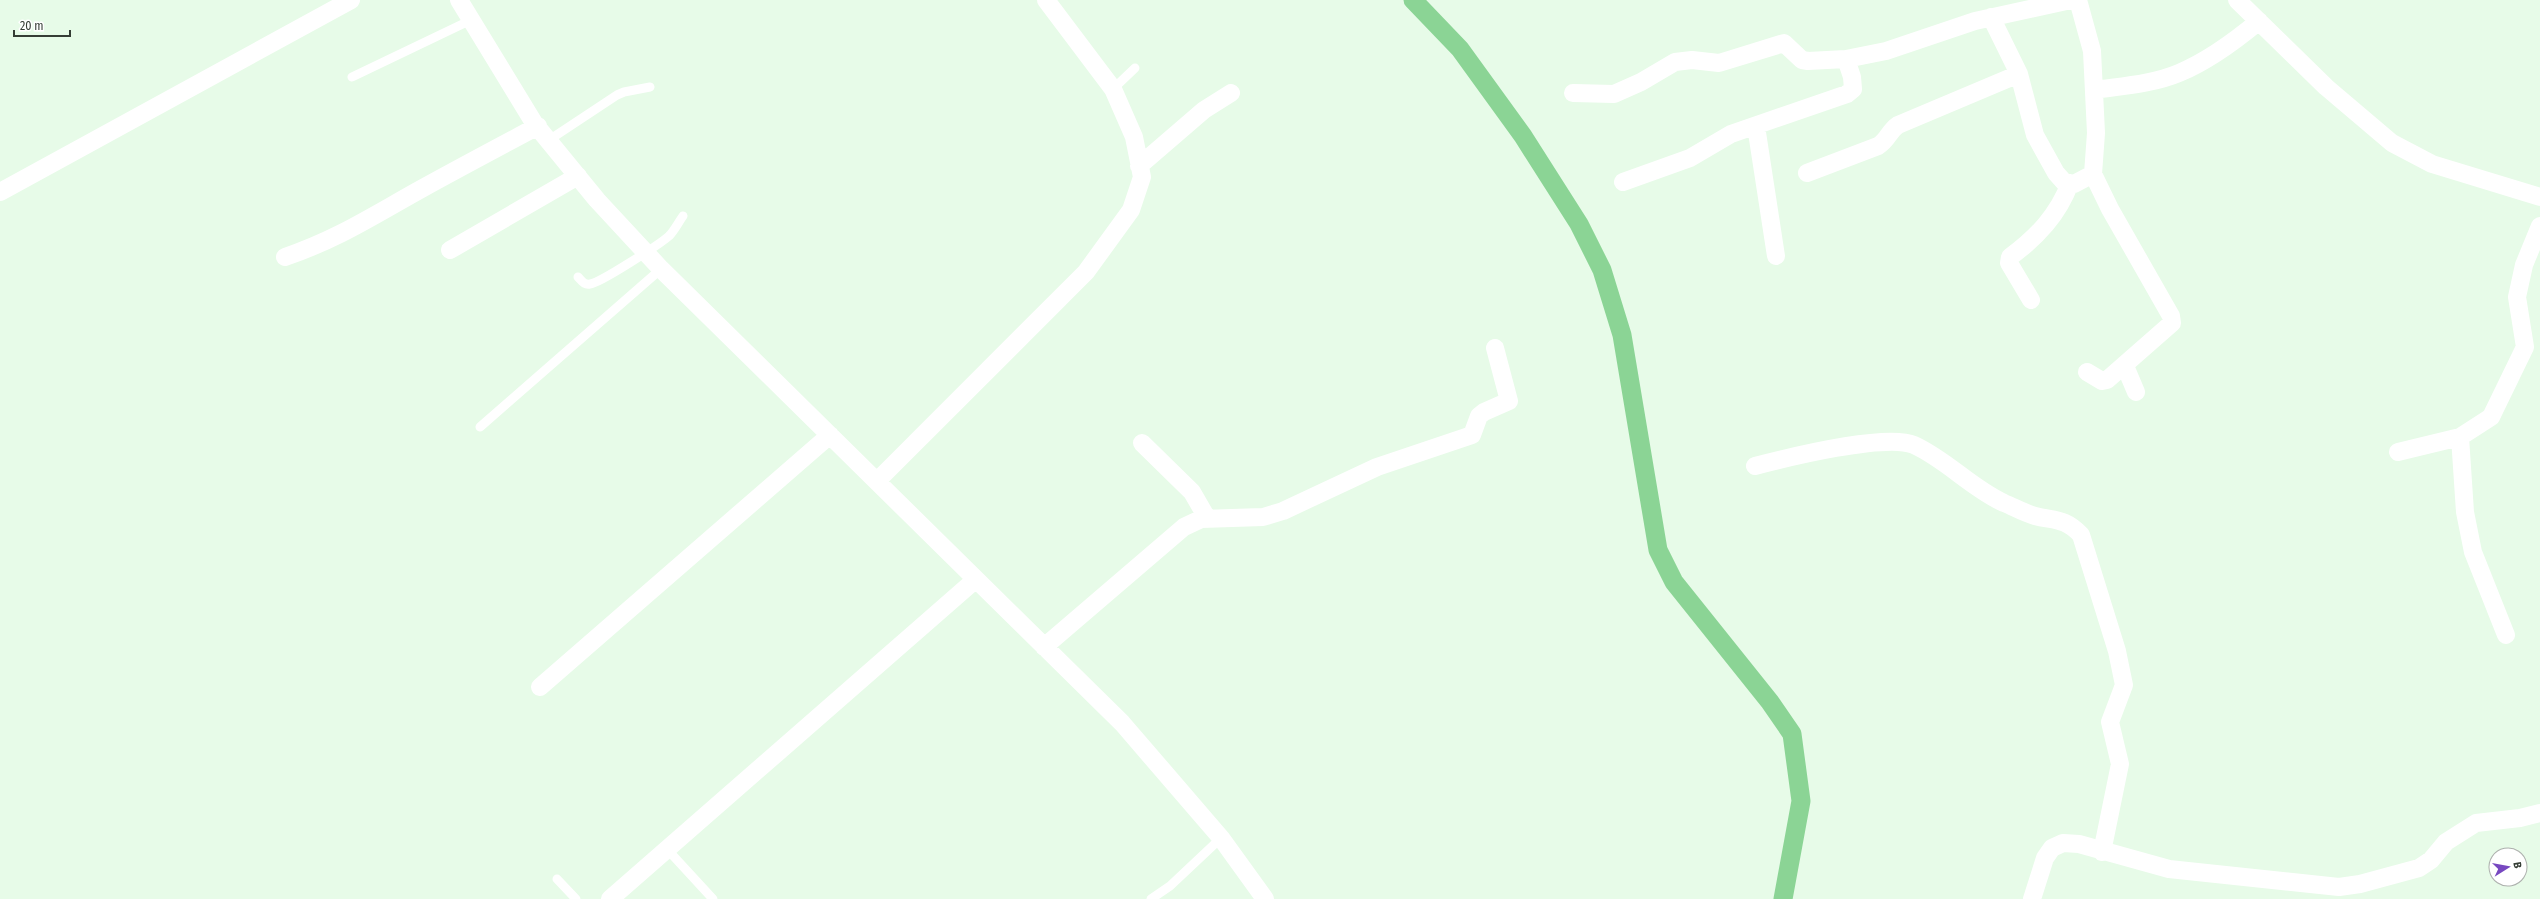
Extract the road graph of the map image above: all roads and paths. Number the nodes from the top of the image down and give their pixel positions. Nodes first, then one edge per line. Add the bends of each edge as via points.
1 (350, 0) edge
2 (459, 0) edge
3 (1046, 0) edge
4 (2071, 0) edge
5 (2078, 0) edge
6 (2237, 0) edge
7 (1991, 17) junction
8 (471, 20) junction
9 (2259, 22) junction
10 (1846, 59) junction
11 (1135, 68) dead end
12 (2020, 74) junction
13 (352, 78) dead end
14 (650, 86) dead end
15 (1113, 89) junction
16 (2095, 90) junction
17 (1231, 93) dead end
18 (1573, 93) dead end
19 (1756, 126) junction
20 (543, 133) junction
21 (1139, 166) junction
22 (1807, 173) dead end
23 (2093, 174) junction
24 (578, 176) junction
25 (1622, 182) dead end
26 (2070, 183) junction
27 (0, 192) edge
28 (2540, 197) edge
29 (683, 216) dead end
30 (2540, 226) edge
31 (450, 250) dead end
32 (645, 251) junction
33 (1776, 256) dead end
34 (285, 257) dead end
35 (661, 269) junction
36 (578, 277) dead end
37 (2031, 300) dead end
38 (1495, 348) dead end
39 (2125, 366) junction
40 (2087, 372) dead end
41 (2136, 392) dead end
42 (480, 427) dead end
43 (830, 435) junction
44 (2460, 437) junction
45 (1142, 443) dead end
46 (2398, 452) dead end
47 (1755, 466) dead end
48 (877, 481) junction
49 (1207, 518) junction
50 (975, 580) junction
51 (2506, 635) dead end
52 (1044, 647) junction
53 (540, 687) dead end
54 (2540, 813) edge
55 (1221, 838) junction
56 (666, 848) junction
57 (2102, 852) junction
58 (558, 879) dead end
59 (2360, 884) junction
60 (576, 899) edge
61 (610, 899) edge
62 (713, 899) edge
63 (1151, 899) edge
64 (1265, 899) edge
65 (2032, 899) edge
66 (2350, 899) edge

1 - 27 street
2 - 8 street
3 - 15 street
4 - 7 street
5 - 16 street via 2092,51
6 - 9 street
7 - 10 street via 1886,51
7 - 12 street
8 - 13 lane
8 - 20 street
9 - 16 street via 2179,73 2151,81
9 - 28 street via 2326,87 2392,143 2432,164
10 - 18 street via 1802,60 1784,43 1719,63 1692,60 1675,62 1614,94
10 - 19 street via 1852,77 1852,92
11 - 15 lane
12 - 22 street via 1898,125 1892,130 1888,140 1878,146
12 - 26 street via 2031,123 2039,144 2056,173 2064,182
14 - 20 lane via 624,92
15 - 21 street via 1134,137
16 - 23 street via 2096,133
17 - 21 street via 1204,110
19 - 25 street via 1731,134 1690,158
19 - 33 street
20 - 24 street
20 - 34 street via 422,188 352,230
21 - 48 street via 1142,177 1131,210 1086,272
23 - 26 street via 2081,181
23 - 39 street via 2171,316 2172,323
24 - 31 street
24 - 32 street
26 - 37 street via 2065,197 2048,222 2034,239 2010,257 2009,263
29 - 32 lane via 666,239
30 - 44 street via 2524,265 2517,297 2525,346 2491,417
32 - 35 street
32 - 36 lane via 596,282 584,284
35 - 42 lane
35 - 43 street
38 - 49 street via 1510,401 1479,416 1472,435 1377,467 1283,512 1263,517
39 - 40 street via 2102,381
39 - 41 street
43 - 48 street
43 - 53 street
44 - 46 street
44 - 51 street via 2465,512 2472,552
45 - 49 street via 1192,492
47 - 57 street via 1848,446 1891,443 1912,445 1947,464 2002,502 2034,516 2058,520 2072,526 2081,535 2117,651 2124,685 2110,722 2120,764
48 - 50 street
49 - 52 street via 1184,526
50 - 52 street
50 - 56 street
52 - 55 street via 1122,723
54 - 59 street via 2476,823 2446,842 2431,860 2419,868
55 - 63 lane via 1170,886
55 - 64 street
56 - 61 street
56 - 62 lane
57 - 59 street via 2169,869 2339,888
57 - 65 street via 2079,844 2063,843 2052,848 2038,875
58 - 60 lane
59 - 66 street

